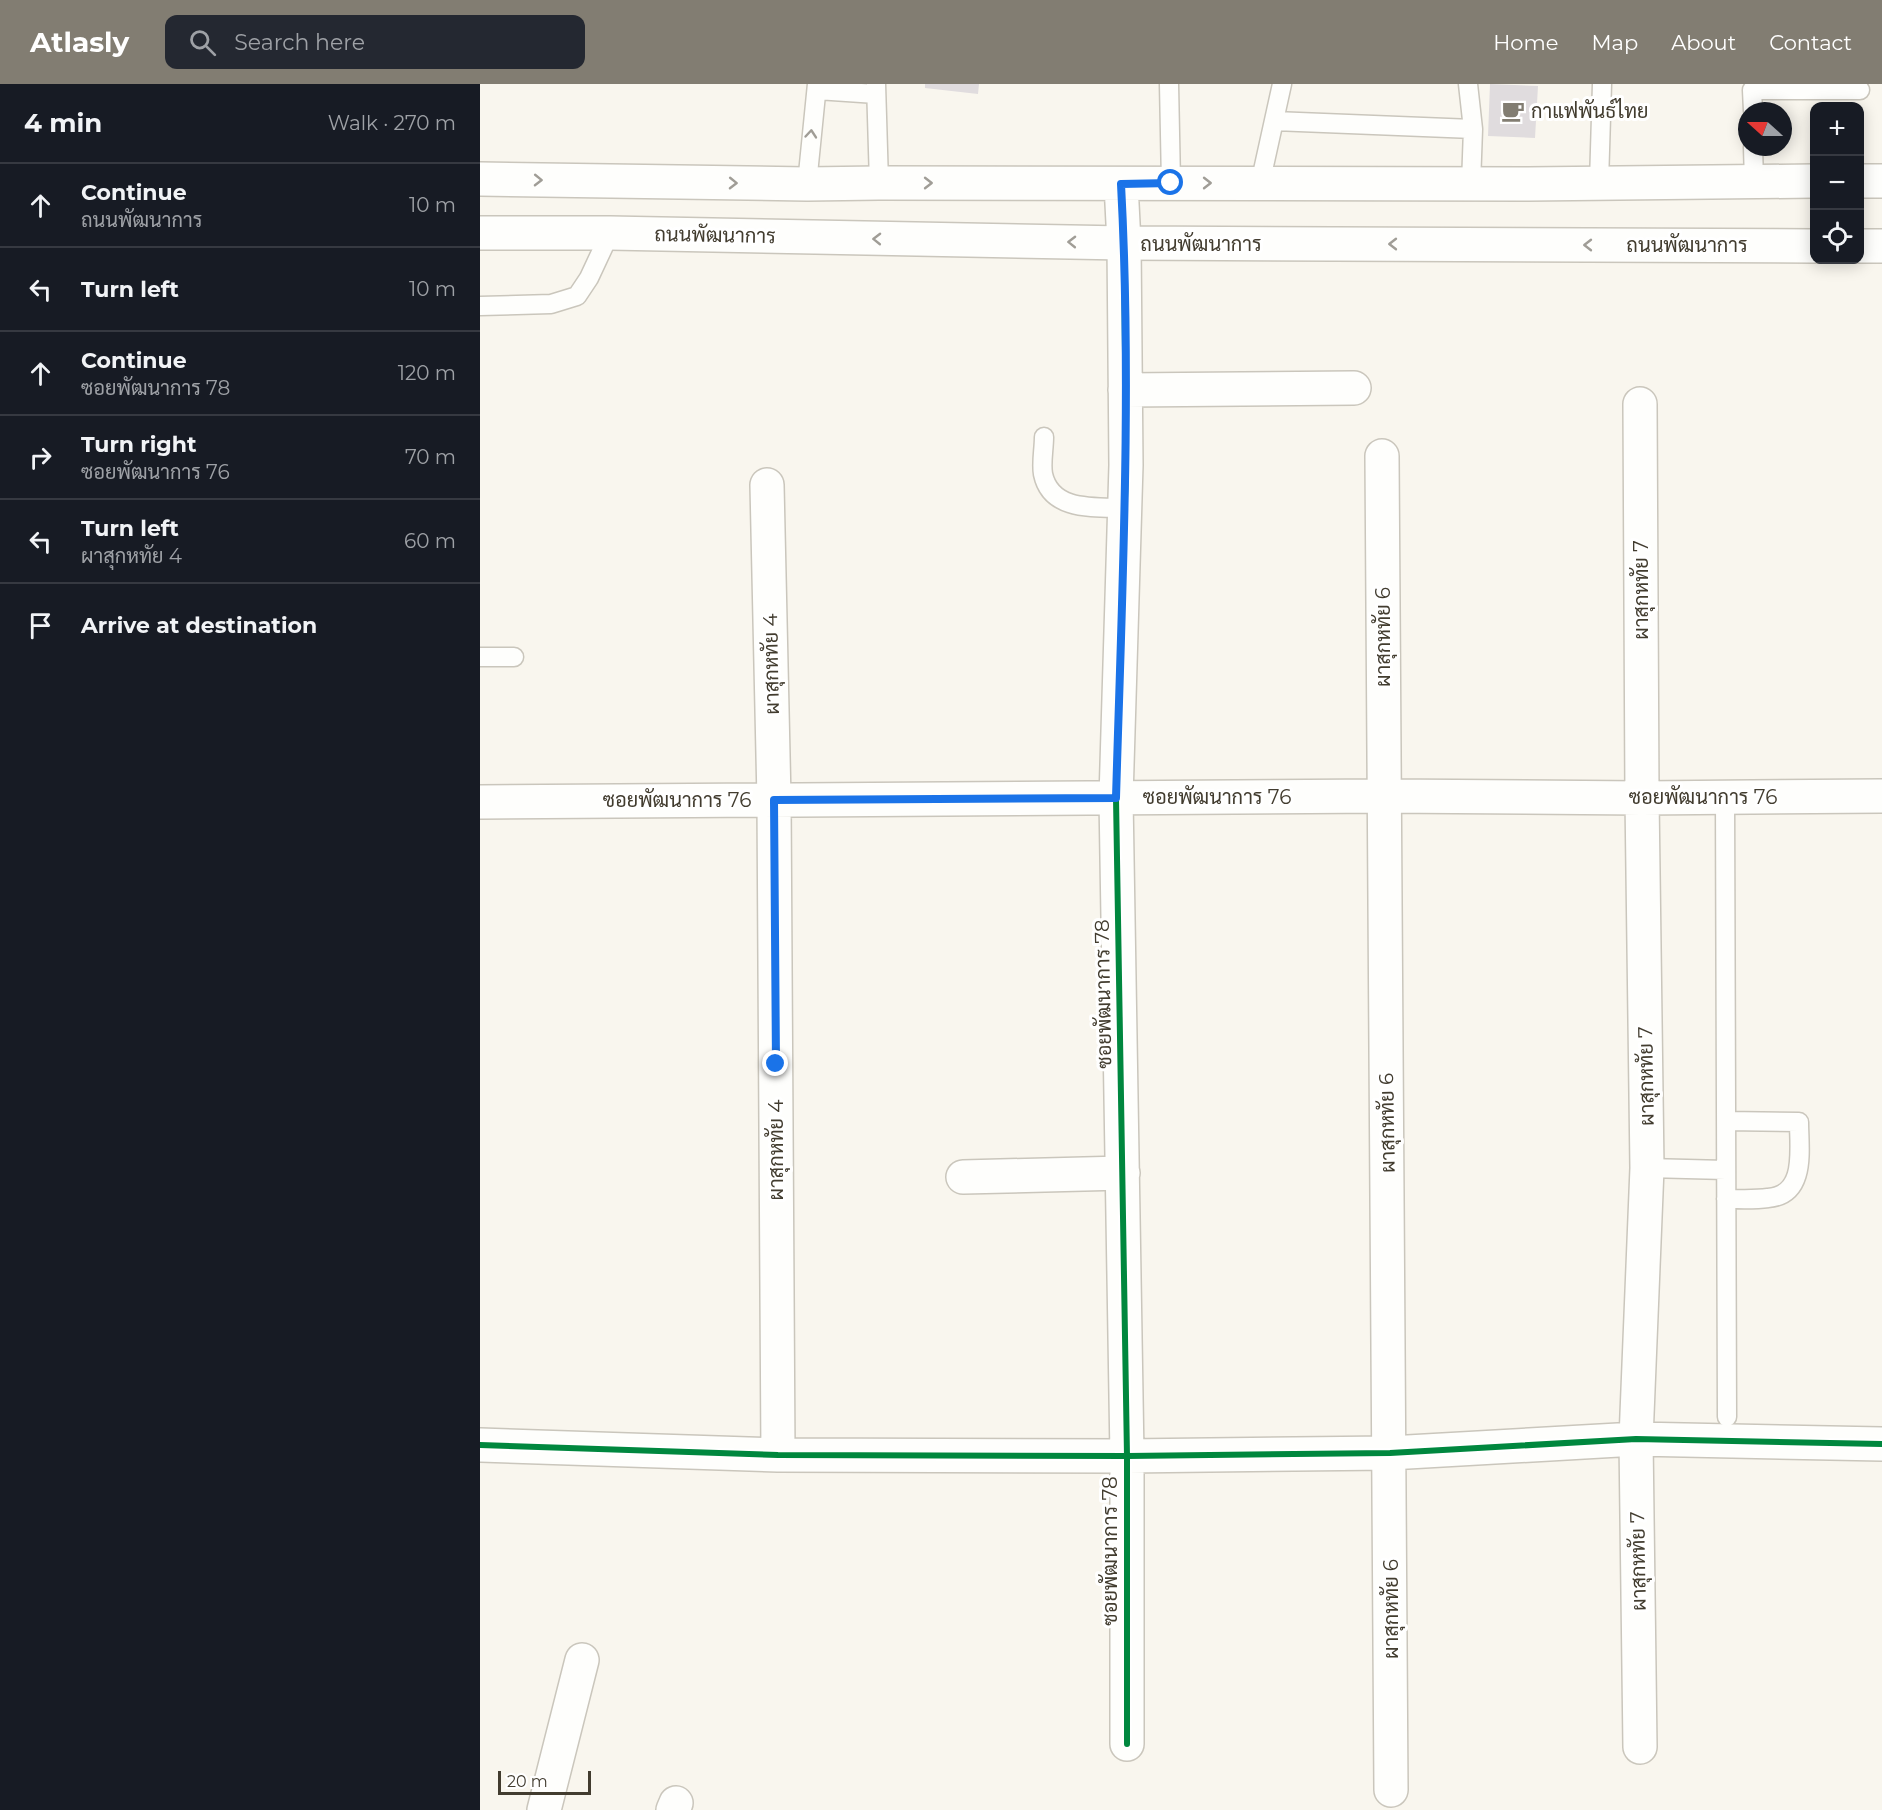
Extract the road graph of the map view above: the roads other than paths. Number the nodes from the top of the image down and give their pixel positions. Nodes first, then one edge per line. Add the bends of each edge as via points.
1 (1168, 84) edge
2 (1282, 84) edge
3 (1468, 84) edge
4 (1602, 84) edge
5 (817, 87) edge
6 (876, 89) edge
7 (1860, 90) dead end
8 (1753, 102) edge
9 (1274, 121) junction
10 (1473, 129) junction
11 (1753, 156) edge
12 (480, 179) edge
13 (1810, 181) edge
14 (1864, 181) edge
15 (1882, 181) edge
16 (1754, 182) junction
17 (879, 183) junction
18 (1171, 183) junction
19 (1260, 183) junction
20 (1471, 183) junction
21 (1599, 183) junction
22 (807, 184) junction
23 (1121, 184) junction
24 (480, 233) edge
25 (610, 233) junction
26 (1124, 243) junction
27 (1810, 246) edge
28 (1864, 246) edge
29 (1882, 246) edge
30 (480, 306) edge
31 (1354, 388) dead end
32 (1125, 390) junction
33 (1640, 404) dead end
34 (1044, 437) dead end
35 (1382, 456) dead end
36 (767, 485) dead end
37 (1125, 508) junction
38 (480, 657) edge
39 (514, 657) dead end
40 (1384, 796) junction
41 (1882, 796) edge
42 (1725, 797) junction
43 (1116, 798) junction
44 (1642, 798) junction
45 (774, 800) junction
46 (480, 802) edge
47 (1726, 1121) junction
48 (1647, 1168) junction
49 (1726, 1170) junction
50 (1123, 1173) junction
51 (963, 1177) dead end
52 (1726, 1199) junction
53 (1727, 1417) dead end
54 (1636, 1439) junction
55 (1882, 1444) edge
56 (480, 1446) edge
57 (1390, 1453) junction
58 (778, 1455) junction
59 (1127, 1456) junction
60 (582, 1660) dead end
61 (1127, 1743) dead end
62 (1640, 1747) dead end
63 (1391, 1790) dead end
64 (544, 1810) edge

1 - 18 lane
2 - 9 lane
3 - 10 lane
4 - 21 lane
5 - 6 lane
22 -> 5 lane
6 - 17 lane
7 - 8 lane via 1752,90
9 - 10 lane
9 - 19 lane
10 - 20 lane
11 - 16 lane
12 -> 22 street
13 - 16 street
14 - 15 street
16 - 21 street
17 - 22 street
17 -> 23 street
18 -> 19 street
18 - 23 street
19 - 20 street
20 - 21 street
23 - 26 street, ซอยพัฒนาการ 78
24 - 25 street, ถนนพัฒนาการ
26 -> 25 street, ถนนพัฒนาการ
25 - 30 lane via 578,296 551,304
27 -> 26 street, ถนนพัฒนาการ
26 - 32 street, ซอยพัฒนาการ 78
28 - 29 street
31 - 32 street
32 - 37 street, ซอยพัฒนาการ 78
33 - 44 street, ผาสุกหทัย 7
34 - 37 lane via 1043,472 1048,489 1059,499 1075,506
35 - 40 street, ผาสุกหทัย 6
36 - 45 street, ผาสุกหทัย 4
37 - 43 street, ซอยพัฒนาการ 78
38 - 39 lane
40 - 43 street, ซอยพัฒนาการ 76
40 - 44 street, ซอยพัฒนาการ 76
40 - 57 street, ผาสุกหทัย 6
41 - 42 street, ซอยพัฒนาการ 76
42 - 44 street, ซอยพัฒนาการ 76
42 - 47 lane
43 - 45 street, ซอยพัฒนาการ 76
43 - 50 street, ซอยพัฒนาการ 78
44 - 48 street, ผาสุกหทัย 7
45 - 46 street, ซอยพัฒนาการ 76
45 - 58 street, ผาสุกหทัย 4
47 - 49 lane
47 - 52 lane via 1799,1122 1799,1172 1790,1189 1771,1198
48 - 49 lane
48 - 54 street, ผาสุกหทัย 7
49 - 52 lane
50 - 51 street
50 - 59 street, ซอยพัฒนาการ 78
52 - 53 lane
54 - 55 street
54 - 57 street
54 - 62 street, ผาสุกหทัย 7
56 - 58 street
57 - 59 street
57 - 63 street, ผาสุกหทัย 6
58 - 59 street
59 - 61 street, ซอยพัฒนาการ 78
60 - 64 street

